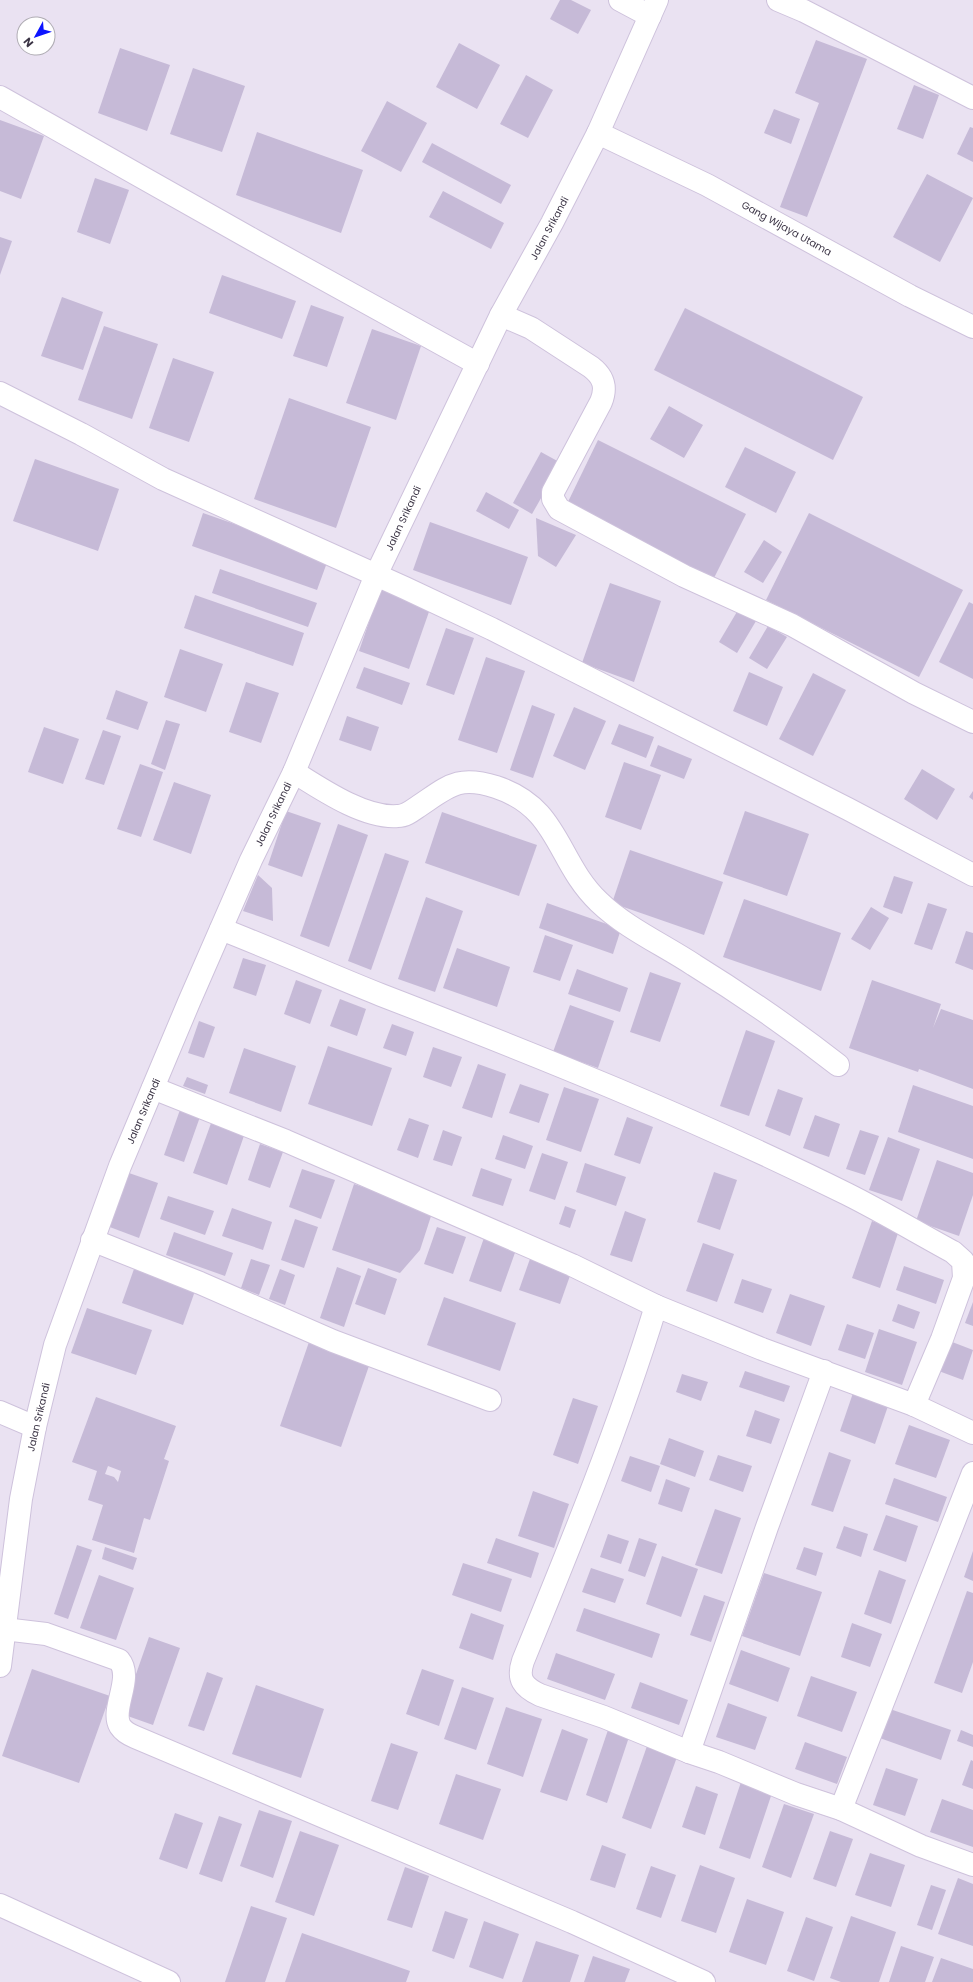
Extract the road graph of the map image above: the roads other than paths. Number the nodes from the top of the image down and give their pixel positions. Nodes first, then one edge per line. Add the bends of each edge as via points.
1 (620, 0) edge
2 (778, 0) edge
3 (654, 8) edge
4 (0, 97) edge
5 (973, 98) edge
6 (598, 133) junction
7 (501, 315) junction
8 (973, 327) edge
9 (478, 364) junction
10 (0, 392) edge
11 (376, 575) junction
12 (973, 722) edge
13 (294, 772) junction
14 (973, 875) edge
15 (221, 929) junction
16 (838, 1065) dead end
17 (153, 1088) junction
18 (92, 1240) junction
19 (656, 1306) junction
20 (824, 1371) junction
21 (490, 1400) dead end
22 (914, 1405) junction
23 (0, 1412) edge
24 (35, 1427) junction
25 (973, 1434) edge
26 (973, 1472) edge
27 (4, 1629) junction
28 (0, 1666) edge
29 (689, 1752) junction
30 (842, 1809) junction
31 (973, 1865) edge
32 (0, 1905) edge
33 (169, 1982) edge
34 (704, 1982) edge

1 - 3 street
2 - 5 street
3 - 6 street, Jalan Srikandi
4 - 9 street
6 - 7 street, Jalan Srikandi
6 - 8 street, Gang Wijaya Utama via 707,185 910,296
7 - 9 street, Jalan Srikandi
7 - 12 street via 530,328 585,363 599,373 604,382 605,392 601,402 553,492 553,499 559,509 684,576 792,625 914,693
9 - 11 street, Jalan Srikandi
10 - 11 street via 163,479
11 - 13 street, Jalan Srikandi
11 - 14 street via 492,629
13 - 15 street, Jalan Srikandi
13 - 16 street via 323,790 381,815 400,816 441,790 469,781 496,787 521,799 540,814 553,831 574,872 589,892 613,915 696,965 790,1028
15 - 17 street, Jalan Srikandi
15 - 22 street via 598,1080 848,1195 953,1252 963,1261 964,1278
17 - 18 street, Jalan Srikandi
17 - 19 street via 293,1144 572,1265
18 - 21 street via 200,1283 333,1341
18 - 24 street, Jalan Srikandi via 55,1345
19 - 20 street
19 - 29 street via 636,1371 599,1471 520,1670 522,1682 535,1693 604,1717
20 - 22 street
20 - 29 street
22 - 25 street
23 - 24 street
24 - 27 street, Jalan Srikandi via 21,1499
26 - 30 street
27 - 28 street, Jalan Srikandi
27 - 34 street via 46,1634 119,1660 125,1671 119,1723 123,1730 135,1738 565,1919
29 - 30 street via 796,1794
30 - 31 street via 921,1846
32 - 33 street

